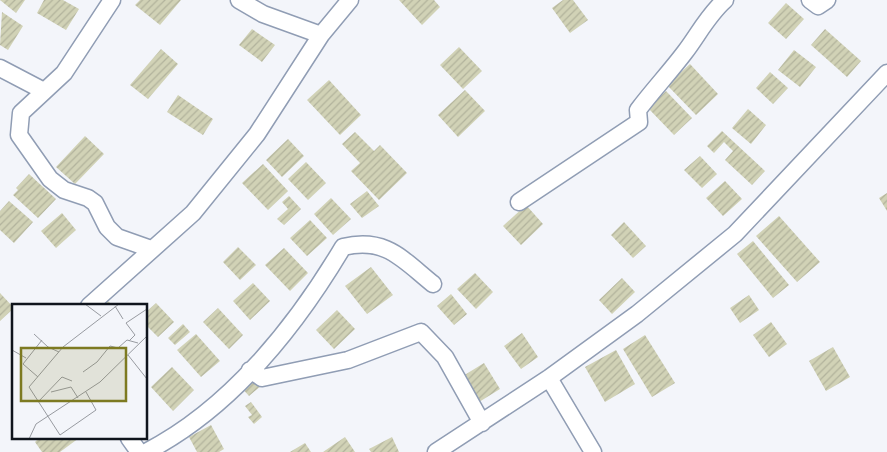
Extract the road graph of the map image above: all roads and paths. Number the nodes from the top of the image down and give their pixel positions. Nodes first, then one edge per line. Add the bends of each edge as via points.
1 (112, 0) edge
2 (239, 0) edge
3 (350, 0) edge
4 (725, 0) edge
5 (810, 0) edge
6 (827, 0) edge
7 (321, 35) junction
8 (0, 68) edge
9 (887, 73) edge
10 (44, 91) junction
11 (519, 202) dead end
12 (151, 249) junction
13 (433, 284) dead end
14 (91, 304) edge
15 (250, 370) junction
16 (549, 378) junction
17 (482, 423) junction
18 (130, 440) edge
19 (139, 452) edge
20 (146, 452) edge
21 (436, 452) edge
22 (593, 452) edge

1 - 10 street via 64,73
2 - 7 street via 263,14
3 - 7 street
4 - 11 street via 716,7 638,110 639,122
5 - 6 street via 818,6
7 - 12 street via 256,134 223,177 193,213
8 - 10 street
9 - 16 street via 735,234 637,314
10 - 12 street via 21,113 19,136 29,152 50,180 64,190 95,203 107,227 117,237
12 - 14 street
13 - 15 street via 388,248 360,243 344,247 293,323
15 - 17 street via 262,378 348,360 421,332 446,357
15 - 20 street via 193,425
16 - 17 street
16 - 22 street
17 - 21 street
18 - 19 street

